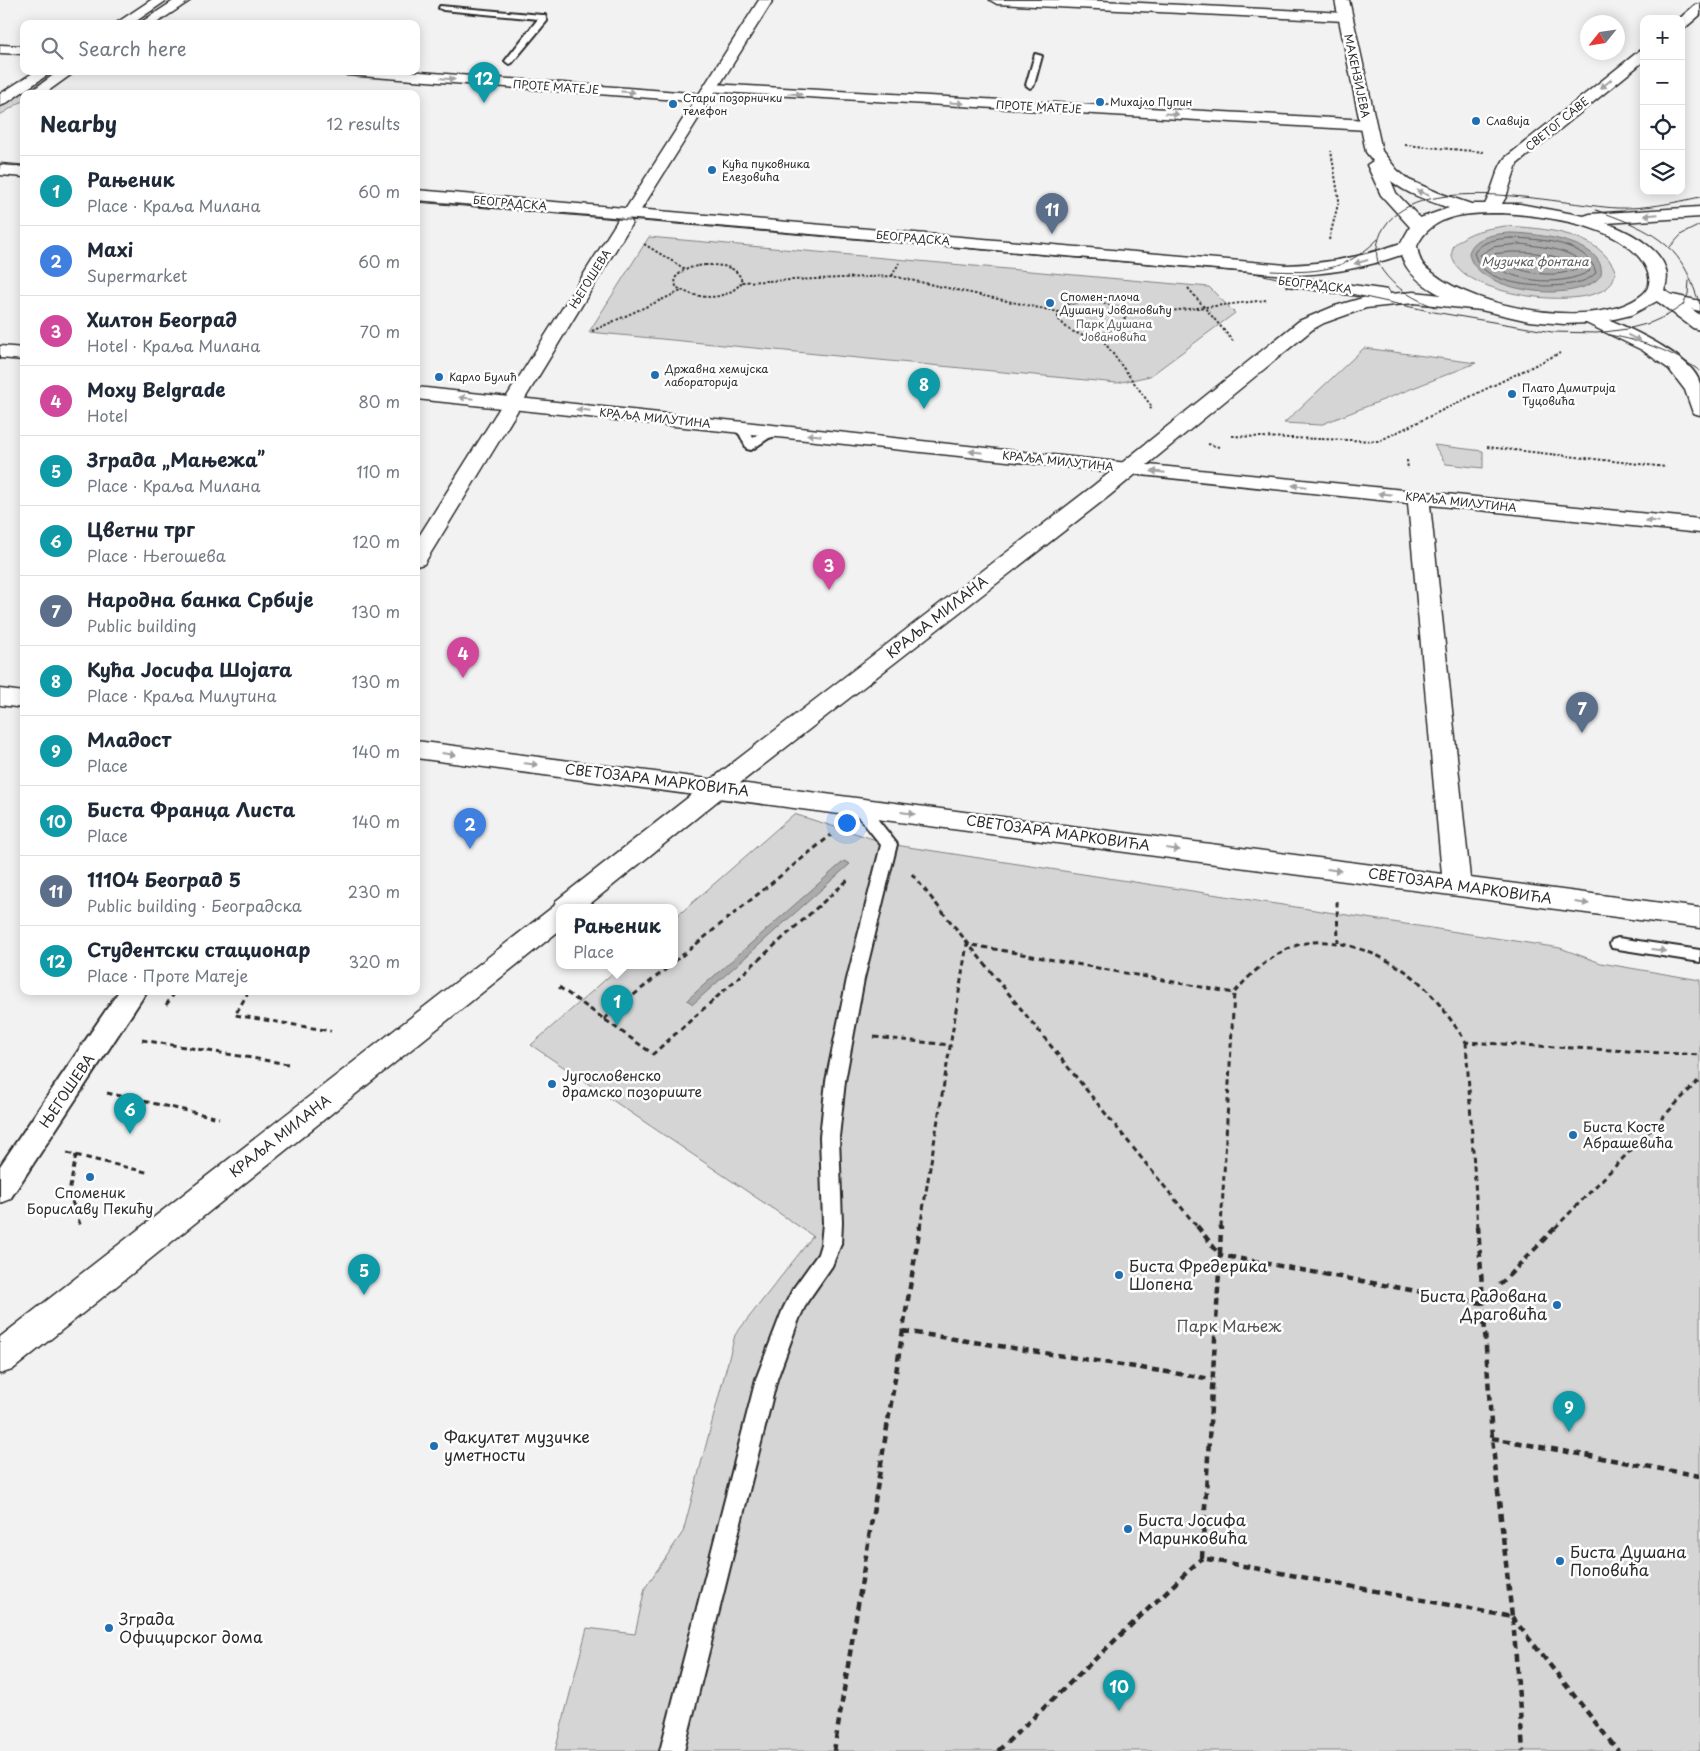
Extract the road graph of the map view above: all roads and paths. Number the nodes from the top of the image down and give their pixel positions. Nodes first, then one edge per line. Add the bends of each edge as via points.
1 (160, 0) edge
2 (184, 0) edge
3 (766, 0) edge
4 (997, 0) edge
5 (1342, 0) edge
6 (443, 8) dead end
7 (1700, 8) edge
8 (1345, 17) junction
9 (128, 20) edge
10 (152, 20) edge
11 (1685, 21) edge
12 (0, 49) edge
13 (20, 50) edge
14 (1038, 56) dead end
15 (1640, 57) edge
16 (509, 62) dead end
17 (40, 75) edge
18 (63, 75) edge
19 (420, 75) edge
20 (1030, 85) dead end
21 (40, 90) edge
22 (708, 93) junction
23 (0, 101) edge
24 (20, 102) edge
25 (0, 115) edge
26 (1368, 125) junction
27 (1404, 145) dead end
28 (1330, 146) dead end
29 (1374, 152) junction
30 (1491, 153) dead end
31 (0, 158) edge
32 (20, 160) edge
33 (0, 170) edge
34 (20, 172) edge
35 (420, 194) edge
36 (420, 206) edge
37 (1491, 208) junction
38 (1469, 209) junction
39 (1700, 212) edge
40 (1700, 216) edge
41 (628, 218) junction
42 (1581, 220) junction
43 (1419, 227) junction
44 (1652, 239) junction
45 (1324, 243) dead end
46 (644, 244) dead end
47 (1409, 252) junction
48 (902, 257) dead end
49 (685, 269) junction
50 (892, 276) junction
51 (1266, 279) junction
52 (742, 282) junction
53 (1183, 282) dead end
54 (1340, 288) junction
55 (681, 291) junction
56 (1659, 295) junction
57 (1406, 298) junction
58 (1267, 300) dead end
59 (1481, 305) junction
60 (1700, 306) edge
61 (1203, 307) junction
62 (1302, 311) junction
63 (1058, 312) junction
64 (1125, 316) junction
65 (1590, 318) junction
66 (1700, 324) edge
67 (590, 332) dead end
68 (1098, 334) junction
69 (1232, 341) dead end
70 (0, 352) edge
71 (1560, 353) dead end
72 (20, 354) edge
73 (420, 393) edge
74 (514, 403) junction
75 (1152, 407) dead end
76 (1700, 409) edge
77 (738, 427) junction
78 (779, 431) junction
79 (1232, 436) dead end
80 (1487, 447) dead end
81 (1666, 467) dead end
82 (1128, 469) junction
83 (1418, 498) junction
84 (1700, 526) edge
85 (420, 553) edge
86 (0, 697) edge
87 (20, 700) edge
88 (420, 750) edge
89 (718, 788) junction
90 (858, 806) junction
91 (835, 832) dead end
92 (888, 844) junction
93 (1457, 887) junction
94 (571, 904) edge
95 (1337, 913) dead end
96 (556, 917) edge
97 (1700, 918) edge
98 (1338, 943) junction
99 (967, 944) junction
100 (1618, 944) dead end
101 (1700, 956) edge
102 (678, 959) edge
103 (666, 969) edge
104 (559, 987) dead end
105 (1234, 993) junction
106 (131, 995) edge
107 (248, 995) edge
108 (604, 1019) junction
109 (331, 1031) dead end
110 (843, 1034) junction
111 (142, 1040) dead end
112 (1466, 1042) junction
113 (950, 1045) junction
114 (1700, 1055) edge
115 (288, 1064) dead end
116 (1700, 1079) edge
117 (106, 1093) dead end
118 (219, 1118) dead end
119 (150, 1173) dead end
120 (0, 1190) edge
121 (81, 1227) dead end
122 (1220, 1254) junction
123 (1482, 1303) junction
124 (903, 1331) junction
125 (0, 1358) edge
126 (1212, 1379) junction
127 (1492, 1438) junction
128 (1700, 1476) edge
129 (1202, 1558) junction
130 (1512, 1617) junction
131 (672, 1751) edge
132 (834, 1751) edge
133 (998, 1751) edge
134 (1523, 1751) edge
135 (1618, 1751) edge

1 - 9 street
2 - 10 street
3 - 22 street, ЊЕГОШЕВА
4 - 8 street
5 - 8 street, МАКЕНЗИЈЕВА
6 - 16 lane via 542,17 543,21
7 - 11 street
8 - 26 street, МАКЕНЗИЈЕВА
12 - 13 street
14 - 20 lane
15 -> 37 street, СВЕТОГ САВЕ via 1511,160 1502,175 1500,195
17 - 23 street
18 - 21 street
19 -> 22 street, ПРОТЕ МАТЕЈЕ
22 -> 26 street, ПРОТЕ МАТЕЈЕ via 1027,102
22 - 41 street, ЊЕГОШЕВА
24 - 25 street
26 - 29 street, МАКЕНЗИЈЕВА
27 - 30 path
28 - 45 path via 1339,200 1330,239
38 -> 29 street, МАКЕНЗИЈЕВА via 1403,183
29 - 43 street, МАКЕНЗИЈЕВА via 1374,163 1389,195
31 - 32 street
33 - 34 street
35 - 41 street, БЕОГРАДСКА
36 - 41 street, БЕОГРАДСКА
37 - 38 street
37 - 42 street via 1536,210
38 - 43 street via 1443,215
39 -> 42 street
40 - 44 street
47 -> 41 street, БЕОГРАДСКА via 1343,266 1286,270
41 - 51 street, БЕОГРАДСКА
41 - 74 street, ЊЕГОШЕВА
42 - 44 street via 1611,231
43 - 47 street via 1413,233
44 - 56 street
46 - 49 path
47 - 54 street, КРАЉА МИЛАНА
47 - 59 street via 1419,271 1432,282
48 - 50 path
49 - 52 path via 725,266 739,273
49 - 55 path via 675,278 676,287
50 - 52 path
50 - 63 path
51 - 54 street, БЕОГРАДСКА
51 - 62 street via 1285,289
52 - 55 path via 734,290 718,296 698,296
53 - 61 path
54 - 57 street, БЕОГРАДСКА
54 - 62 street, КРАЉА МИЛАНА
55 - 67 path
56 - 60 street
56 - 65 street via 1624,311
56 - 66 street
57 - 59 street, КРАЉА МИЛАНА
57 - 62 street, КРАЉА МИЛАНА via 1345,308 1325,315
58 - 61 path
59 - 65 street via 1536,317
61 - 64 path
61 - 69 path
62 - 82 street, КРАЉА МИЛАНА
63 - 64 path via 1068,304 1095,301 1114,306
63 - 68 path via 1058,319 1068,328
64 - 68 path via 1123,326
65 -> 76 street via 1641,342 1667,359 1695,391
68 - 75 path
70 - 72 street
71 - 79 path via 1379,442
74 -> 73 street, КРАЉА МИЛУТИНА
77 -> 74 street, КРАЉА МИЛУТИНА
74 - 85 street, ЊЕГОШЕВА
77 - 78 street, КРАЉА МИЛУТИНА
77 - 78 lane via 745,433 750,449 765,435
82 -> 78 street, КРАЉА МИЛУТИНА
80 - 81 path
83 -> 82 street, КРАЉА МИЛУТИНА
82 - 89 street, КРАЉА МИЛАНА
84 -> 83 street, КРАЉА МИЛУТИНА
83 - 93 street
86 - 87 street
88 -> 89 street, СВЕТОЗАРА МАРКОВИЋА
89 - 90 street, СВЕТОЗАРА МАРКОВИЋА
89 - 94 street, КРАЉА МИЛАНА
90 - 92 lane
90 -> 93 street, СВЕТОЗАРА МАРКОВИЋА
91 - 102 path
92 - 99 path
92 - 108 path via 653,1054
92 - 110 lane
93 -> 97 street, СВЕТОЗАРА МАРКОВИЋА
95 - 98 path
96 - 125 street, КРАЉА МИЛАНА
98 - 105 path via 1303,943 1274,956 1247,977
98 - 112 path via 1378,954 1418,980 1448,1014
99 - 105 path
99 - 113 path
99 - 122 path
100 -> 101 lane
103 - 108 path
104 - 108 path
105 - 122 path
106 - 120 street, ЊЕГОШЕВА
107 - 109 path via 235,1015
110 - 113 path
110 - 131 lane via 830,1116 831,1246 782,1331 758,1406
111 - 115 path
112 - 114 path
112 - 123 path
113 - 124 path
116 - 123 path
117 - 118 path
119 - 121 path via 76,1155 68,1193
122 - 123 path
122 - 126 path
123 - 127 path
124 - 126 path
124 - 132 path
126 - 129 path
127 - 128 path
127 - 130 path
129 - 130 path
129 - 133 path
130 - 134 path
130 - 135 path

